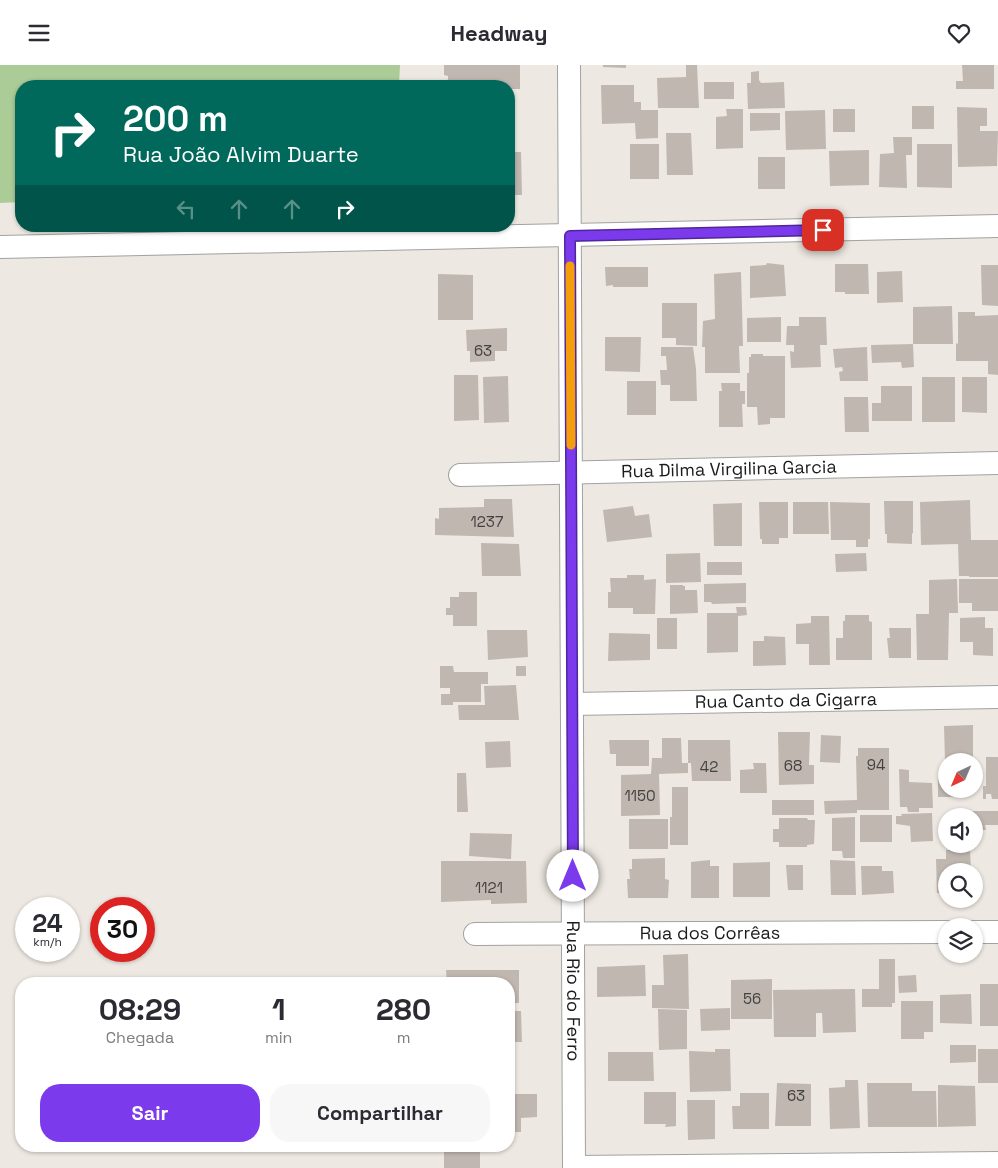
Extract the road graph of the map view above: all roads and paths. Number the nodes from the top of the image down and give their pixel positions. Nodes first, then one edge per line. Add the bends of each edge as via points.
1 (569, 65) edge
2 (998, 226) edge
3 (570, 236) junction
4 (0, 247) edge
5 (998, 463) edge
6 (571, 472) junction
7 (460, 475) dead end
8 (998, 697) edge
9 (572, 704) junction
10 (938, 932) edge
11 (983, 932) edge
12 (998, 932) edge
13 (475, 934) dead end
14 (573, 934) junction
15 (998, 1163) edge
16 (574, 1168) edge

1 - 3 street, Rua Rio do Ferro
2 - 3 street
3 - 4 street
3 - 6 street, Rua Rio do Ferro
5 - 6 street, Rua Dilma Virgilina Garcia
6 - 7 street, Rua Dilma Virgilina Garcia
6 - 9 street, Rua Rio do Ferro
8 - 9 street, Rua Canto da Cigarra
9 - 14 street, Rua Rio do Ferro
10 - 14 street, Rua dos Corrêas
11 - 12 street
13 - 14 street, Rua dos Corrêas
14 - 16 street, Rua Rio do Ferro
15 - 16 street

